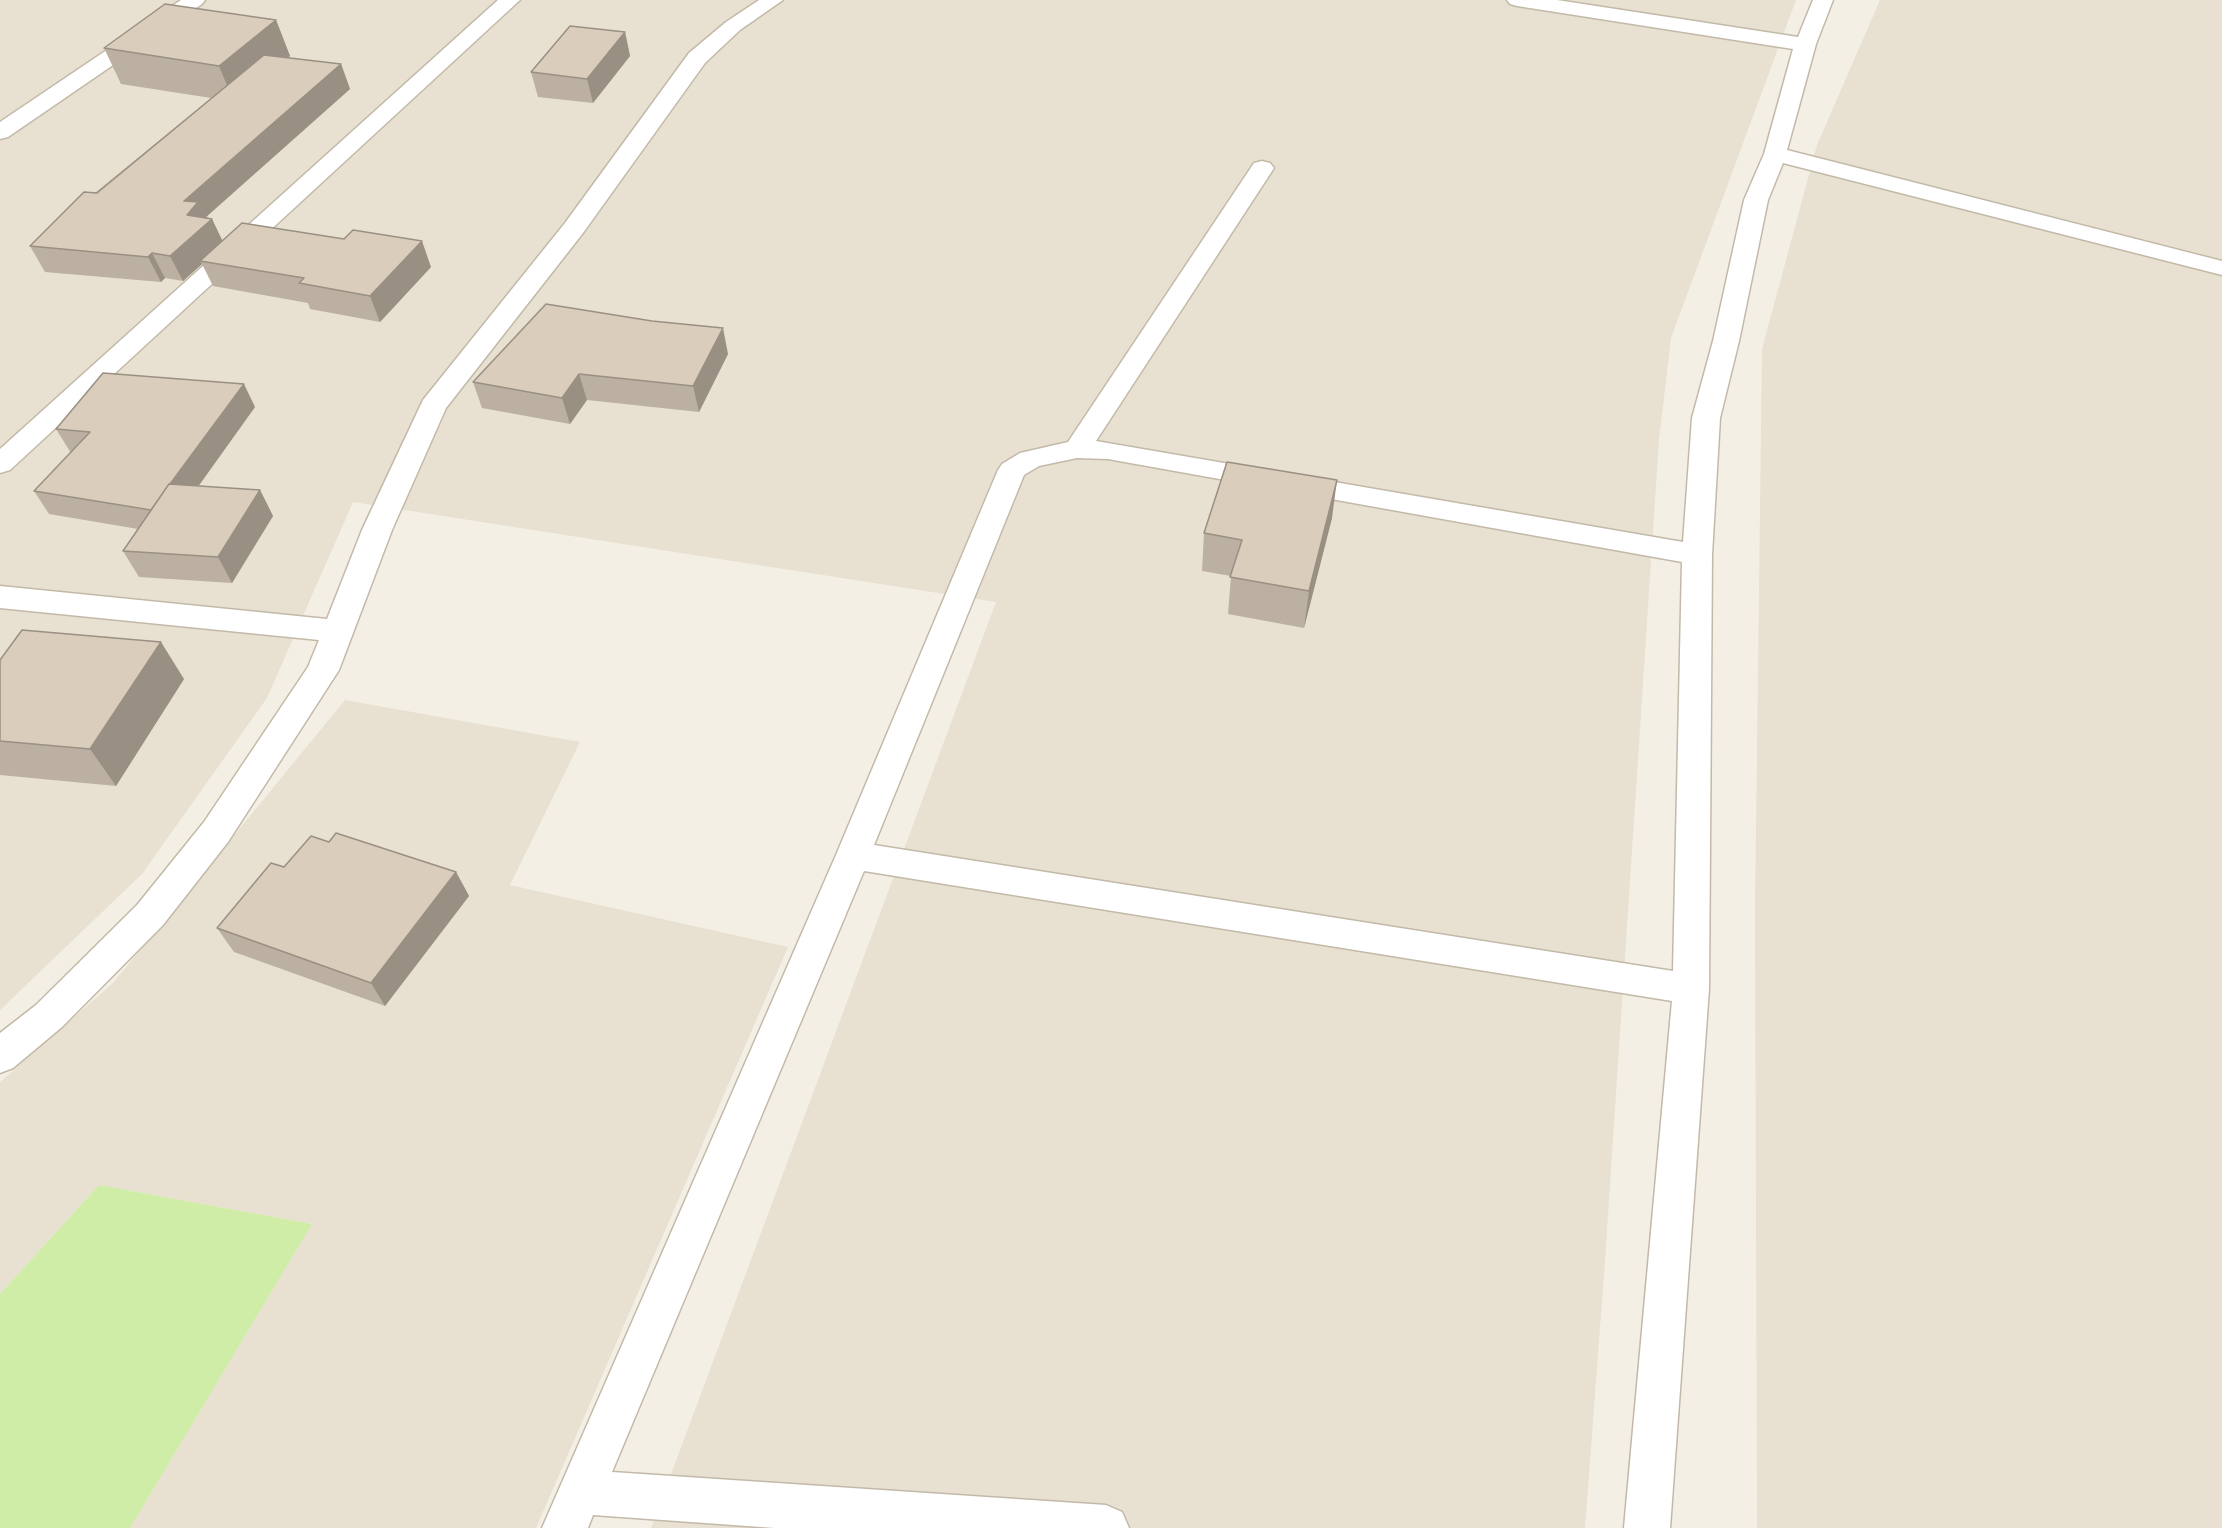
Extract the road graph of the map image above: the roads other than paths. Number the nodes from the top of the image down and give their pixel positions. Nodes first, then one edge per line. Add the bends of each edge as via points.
1 (195, 0) edge
2 (510, 0) edge
3 (773, 0) edge
4 (1517, 0) edge
5 (1822, 0) edge
6 (1805, 44) junction
7 (0, 132) edge
8 (1775, 154) junction
9 (1262, 168) dead end
10 (2222, 268) edge
11 (1077, 449) junction
12 (0, 464) edge
13 (1697, 555) junction
14 (0, 597) edge
15 (338, 631) junction
16 (853, 855) junction
17 (1690, 989) junction
18 (0, 1056) edge
19 (572, 1510) edge
20 (1106, 1528) edge
21 (1647, 1528) edge

1 - 7 street
2 - 12 street
3 - 15 street via 733,26 698,58 574,228 433,406 377,530
4 - 6 street
5 - 6 street
6 - 8 street
8 - 10 street
8 - 13 street via 1756,200 1706,418
9 - 11 street
11 - 13 street via 1108,450
11 - 16 street via 1030,459 1012,470
13 - 17 street
14 - 15 street
15 - 18 street via 323,670 216,832 150,915 49,1016
16 - 17 street
16 - 19 street
17 - 21 street
19 - 20 street

